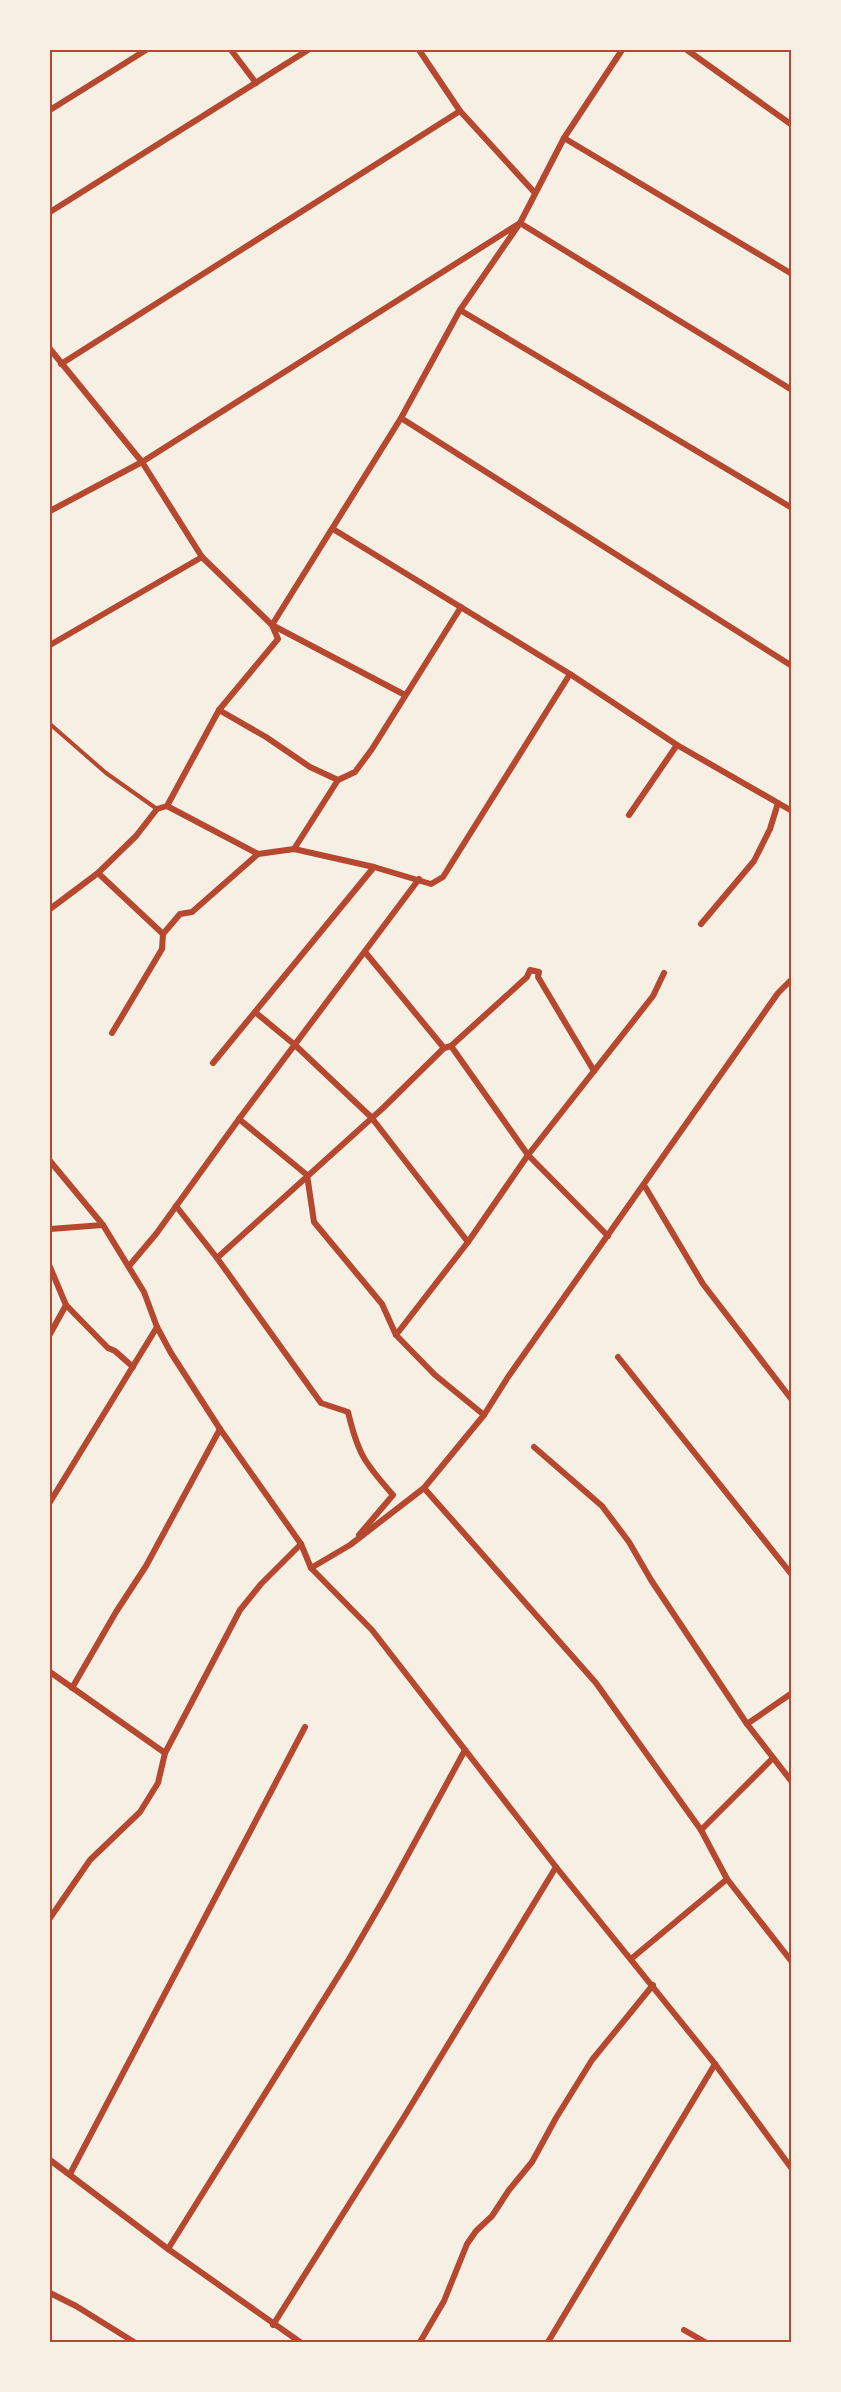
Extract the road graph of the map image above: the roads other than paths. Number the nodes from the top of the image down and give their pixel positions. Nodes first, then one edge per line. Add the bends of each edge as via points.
1 (146, 50) edge
2 (231, 50) edge
3 (308, 50) edge
4 (419, 50) edge
5 (622, 50) edge
6 (687, 50) edge
7 (256, 83) junction
8 (50, 110) edge
9 (460, 111) junction
10 (792, 125) edge
11 (564, 138) junction
12 (535, 193) junction
13 (50, 212) edge
14 (520, 223) junction
15 (792, 274) edge
16 (460, 310) junction
17 (50, 349) edge
18 (52, 356) edge
19 (61, 364) junction
20 (792, 390) edge
21 (401, 418) junction
22 (142, 462) junction
23 (792, 508) edge
24 (50, 511) edge
25 (333, 529) junction
26 (202, 557) junction
27 (461, 607) junction
28 (272, 625) junction
29 (50, 645) edge
30 (792, 666) edge
31 (570, 674) junction
32 (405, 695) junction
33 (219, 710) junction
34 (50, 724) edge
35 (677, 745) junction
36 (338, 780) junction
37 (778, 803) junction
38 (167, 806) junction
39 (158, 809) junction
40 (792, 811) edge
41 (629, 815) dead end
42 (294, 849) junction
43 (258, 854) junction
44 (374, 867) junction
45 (98, 873) junction
46 (419, 879) junction
47 (50, 909) edge
48 (701, 924) dead end
49 (163, 934) junction
50 (365, 952) junction
51 (664, 973) dead end
52 (792, 979) edge
53 (255, 1012) junction
54 (112, 1033) dead end
55 (295, 1045) junction
56 (447, 1047) junction
57 (213, 1063) dead end
58 (594, 1071) junction
59 (371, 1116) junction
60 (239, 1119) junction
61 (528, 1155) junction
62 (50, 1161) edge
63 (307, 1175) junction
64 (644, 1185) junction
65 (176, 1206) junction
66 (103, 1225) junction
67 (50, 1229) edge
68 (608, 1236) junction
69 (468, 1242) junction
70 (217, 1258) junction
71 (129, 1266) junction
72 (50, 1267) edge
73 (66, 1305) junction
74 (157, 1327) junction
75 (50, 1334) edge
76 (396, 1335) junction
77 (618, 1357) dead end
78 (133, 1367) junction
79 (792, 1400) edge
80 (484, 1414) junction
81 (220, 1429) junction
82 (534, 1447) dead end
83 (424, 1488) junction
84 (50, 1502) edge
85 (301, 1544) junction
86 (350, 1545) junction
87 (311, 1568) junction
88 (792, 1575) edge
89 (50, 1674) edge
90 (72, 1688) junction
91 (792, 1693) edge
92 (747, 1724) junction
93 (305, 1727) dead end
94 (465, 1750) junction
95 (165, 1753) junction
96 (773, 1758) junction
97 (792, 1782) edge
98 (701, 1830) junction
99 (556, 1867) junction
100 (727, 1879) junction
101 (50, 1918) edge
102 (631, 1959) junction
103 (792, 1962) edge
104 (653, 1985) junction
105 (715, 2064) junction
106 (50, 2160) edge
107 (792, 2169) edge
108 (70, 2174) junction
109 (168, 2249) junction
110 (50, 2293) edge
111 (273, 2325) junction
112 (684, 2330) dead end
113 (134, 2343) edge
114 (300, 2343) edge
115 (420, 2343) edge
116 (548, 2343) edge
117 (705, 2343) edge

1 - 8 street
2 - 7 street
3 - 7 street
4 - 9 street
5 - 11 street
6 - 10 street
7 - 13 street
9 - 12 street
9 - 19 street
11 - 12 street
11 - 15 street
12 - 14 street
14 - 16 street
14 - 20 street
14 - 22 street
16 - 21 street
16 - 23 street
17 - 18 street
18 - 19 street
19 - 22 street
21 - 25 street
21 - 30 street
22 - 24 street
22 - 26 street
25 - 27 street
25 - 28 street
26 - 28 street
26 - 29 street
27 - 31 street
27 - 32 street
28 - 32 street
28 - 33 street via 278,639
31 - 35 street
31 - 46 street via 442,877 432,884
32 - 36 street via 355,772
33 - 36 street
33 - 38 street
34 - 39 lane via 106,773
35 - 37 street
35 - 41 street
36 - 42 street
37 - 40 street
37 - 48 street via 754,861
38 - 39 street
38 - 43 street
39 - 45 street
42 - 43 street
42 - 44 street
43 - 49 street via 192,912 180,914
44 - 46 street
44 - 53 street
45 - 47 street
45 - 49 street
46 - 50 street
49 - 54 street via 162,949
50 - 55 street
50 - 56 street
51 - 58 street via 653,996
52 - 64 street via 778,993
53 - 55 street
53 - 57 street
55 - 59 street
55 - 60 street
56 - 58 street via 527,978 530,970 535,970
56 - 59 street
56 - 61 street
58 - 61 street
59 - 63 street
59 - 69 street
60 - 63 street
60 - 65 street
61 - 68 street
61 - 69 street
62 - 66 street
63 - 70 street
63 - 76 street via 314,1222 382,1304
64 - 68 street
64 - 79 street via 704,1284
65 - 70 street
65 - 71 street
66 - 67 street
66 - 71 street
68 - 80 street
69 - 76 street
70 - 86 street via 321,1403 348,1412 365,1463 393,1495
71 - 74 street via 148,1300
72 - 73 street
73 - 75 street
73 - 78 street via 108,1348
74 - 78 street
74 - 81 street
76 - 80 street via 435,1375
77 - 88 street
78 - 84 street
80 - 83 street
81 - 85 street
81 - 90 street via 146,1566
82 - 92 street via 602,1506
83 - 86 street
83 - 98 street via 596,1683
85 - 87 street
85 - 95 street via 240,1611
86 - 87 street
87 - 94 street via 372,1630
89 - 90 street
90 - 95 street
91 - 92 street
92 - 96 street
93 - 108 street
94 - 99 street
94 - 109 street via 349,1959
95 - 101 street via 158,1783 140,1812 90,1860
96 - 97 street
96 - 98 street
98 - 100 street
99 - 102 street
99 - 111 street
100 - 102 street
100 - 103 street
102 - 104 street
104 - 105 street
104 - 115 street via 592,2060 532,2162 492,2216 476,2230
105 - 107 street
105 - 116 street
106 - 108 street
108 - 109 street
109 - 111 street
110 - 113 street
111 - 114 street
112 - 117 street

